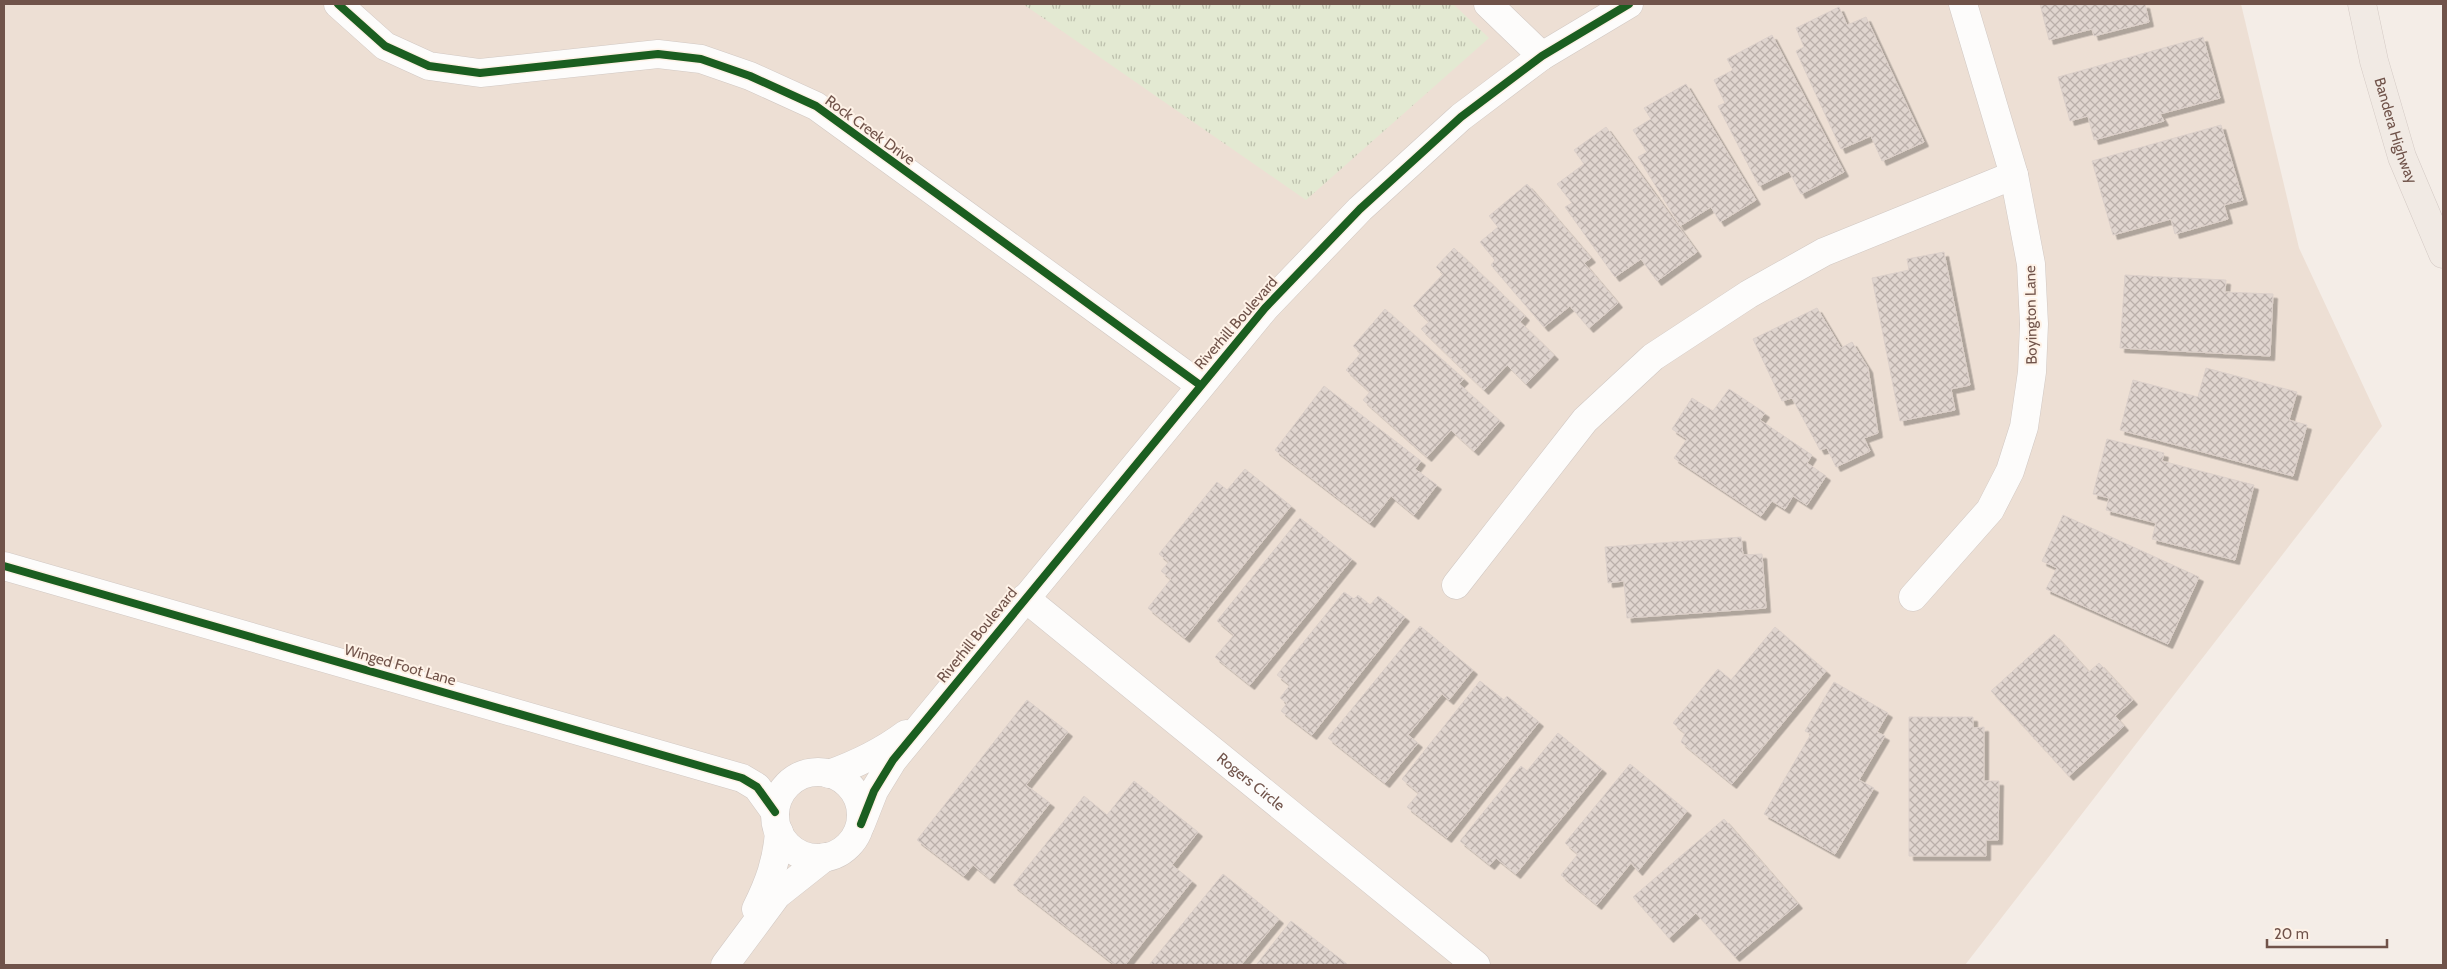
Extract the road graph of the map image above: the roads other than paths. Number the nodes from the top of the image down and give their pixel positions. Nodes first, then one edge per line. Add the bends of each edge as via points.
1 (338, 4) edge
2 (1488, 4) edge
3 (1629, 4) edge
4 (1963, 4) edge
5 (2362, 4) edge
6 (1542, 56) junction
7 (2014, 175) junction
8 (2443, 254) edge
9 (1200, 385) junction
10 (4, 566) edge
11 (1456, 584) dead end
12 (1913, 597) dead end
13 (1025, 598) junction
14 (924, 722) junction
15 (692, 762) junction
16 (820, 773) junction
17 (777, 822) junction
18 (861, 824) junction
19 (825, 857) junction
20 (732, 955) edge
21 (1476, 965) edge

1 - 9 street, Rock Creek Drive via 385,46 430,66 480,73 658,54 700,59 750,76 816,106
2 - 6 street
3 - 6 street, Riverhill Boulevard
4 - 7 street, Boyington Lane
5 - 8 main road, Bandera Highway via 2374,61 2402,157
6 - 9 street, Riverhill Boulevard via 1461,117 1360,209 1265,308
7 - 11 street via 1824,252 1749,294 1653,357 1585,420
7 - 12 street, Boyington Lane via 2031,264 2034,324 2032,372 2024,427 2010,471 1990,510
9 - 13 street, Riverhill Boulevard
10 - 15 street, Winged Foot Lane
13 - 14 street, Riverhill Boulevard
13 - 21 street, Rogers Circle
14 - 16 street, Riverhill Boulevard via 855,764
14 - 18 street, Riverhill Boulevard via 893,760 874,791
15 - 16 street, Winged Foot Lane via 775,772
15 - 17 street, Winged Foot Lane via 742,778 757,787
16 - 17 street, Riverhill Boulevard via 797,777 786,786 778,798
16 - 18 street via 838,776 850,785 858,797
17 - 19 street via 782,840 792,850 805,856
17 - 20 street, Riverhill Boulevard via 777,855 770,880
18 - 19 street, Riverhill Boulevard via 846,848
19 - 20 street, Riverhill Boulevard via 777,896

